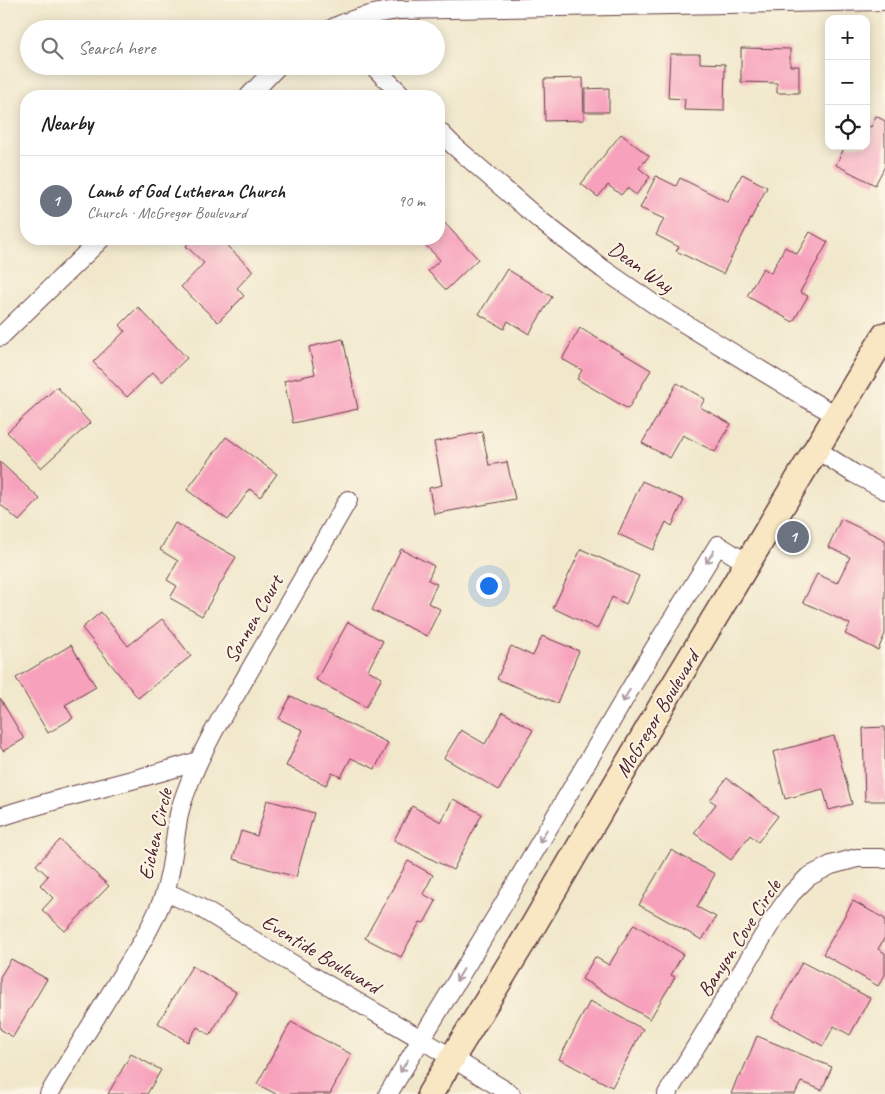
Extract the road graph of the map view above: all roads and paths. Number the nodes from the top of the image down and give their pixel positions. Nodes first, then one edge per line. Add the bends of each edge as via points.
1 (885, 1) edge
2 (727, 2) edge
3 (474, 4) edge
4 (356, 20) edge
5 (269, 75) edge
6 (382, 75) edge
7 (254, 90) edge
8 (398, 90) edge
9 (445, 137) edge
10 (95, 245) edge
11 (885, 335) edge
12 (0, 337) edge
13 (836, 415) junction
14 (816, 449) junction
15 (885, 490) edge
16 (348, 500) dead end
17 (747, 563) junction
18 (198, 761) junction
19 (0, 817) edge
20 (885, 859) edge
21 (166, 892) junction
22 (421, 1039) junction
23 (452, 1058) junction
24 (49, 1094) edge
25 (388, 1094) edge
26 (430, 1094) edge
27 (511, 1094) edge
28 (668, 1094) edge

1 - 2 street
2 - 3 street
3 - 4 street via 374,13
5 - 7 street
6 - 8 street
9 - 13 street, Dean Way via 541,221 603,269 662,309
10 - 12 street
11 - 13 main road, McGregor Boulevard
13 - 14 main road, McGregor Boulevard
14 - 15 street
14 - 17 main road, McGregor Boulevard
16 - 18 street, Sonnen Court
17 -> 22 street via 718,545
17 - 23 main road, McGregor Boulevard
18 - 19 street, Eichen Circle
18 - 21 street, Eichen Circle via 179,814
20 - 28 street, Banyon Cove Circle via 857,858 831,865 808,877 791,894
21 - 22 street, Eventide Boulevard via 199,906
21 - 24 street, Eichen Circle via 143,940
22 - 23 street, Eventide Boulevard
22 -> 25 street
23 - 26 main road, McGregor Boulevard
23 - 27 street

